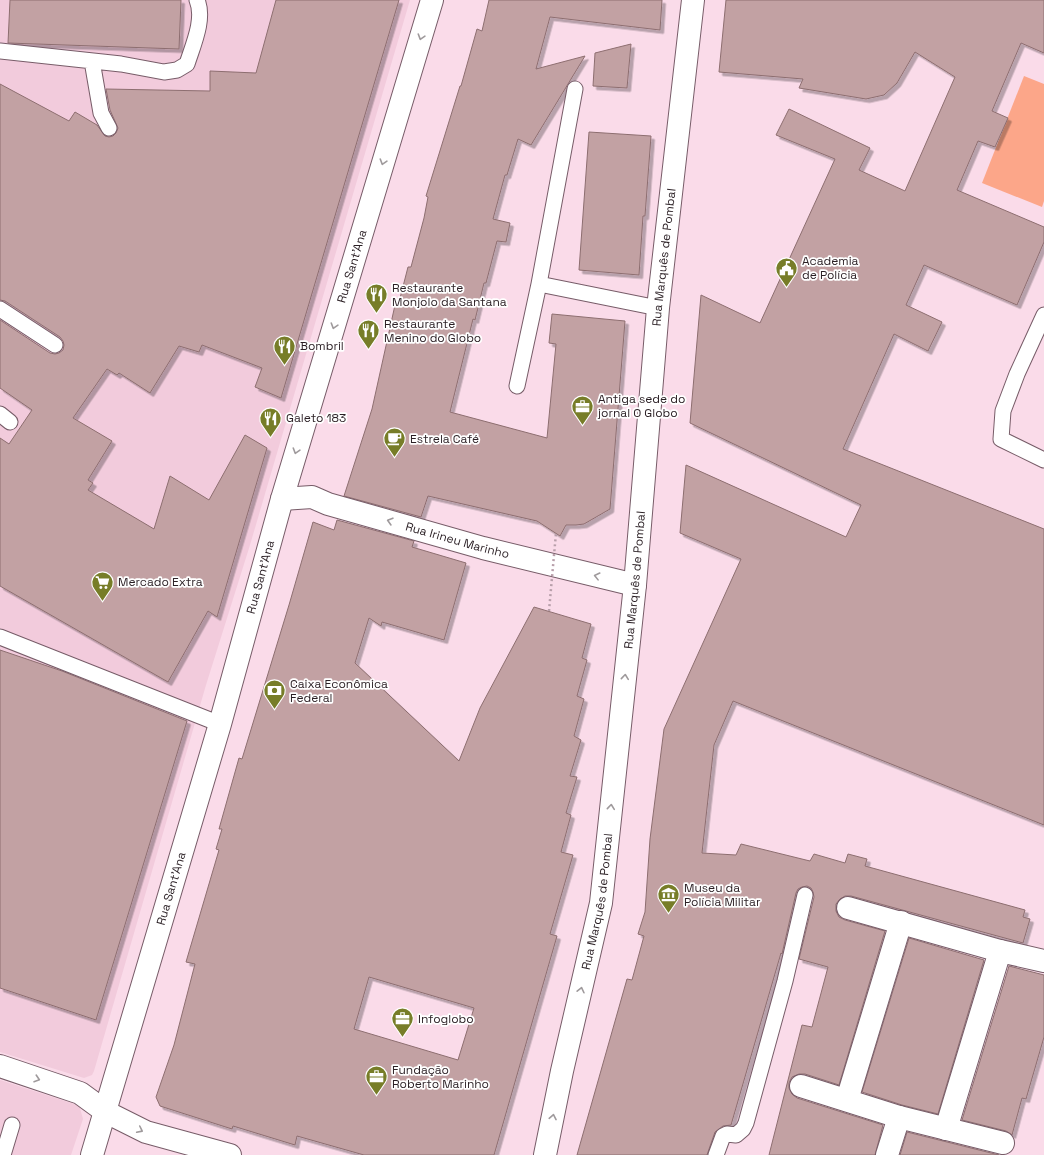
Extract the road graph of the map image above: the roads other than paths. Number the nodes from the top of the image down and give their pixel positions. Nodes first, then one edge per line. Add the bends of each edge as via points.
1 (197, 0) edge
2 (432, 0) edge
3 (693, 0) edge
4 (0, 51) edge
5 (92, 61) junction
6 (575, 89) dead end
7 (109, 128) dead end
8 (539, 284) junction
9 (658, 308) junction
10 (0, 309) edge
11 (1044, 315) edge
12 (55, 345) dead end
13 (517, 386) dead end
14 (1044, 460) edge
15 (282, 499) junction
16 (635, 585) junction
17 (0, 637) edge
18 (220, 724) junction
19 (805, 895) dead end
20 (848, 908) dead end
21 (901, 922) junction
22 (1000, 951) junction
23 (1044, 962) edge
24 (0, 1066) edge
25 (801, 1086) dead end
26 (847, 1100) junction
27 (106, 1112) junction
28 (899, 1117) junction
29 (12, 1125) dead end
30 (946, 1129) junction
31 (1003, 1143) dead end
32 (217, 1153) edge
33 (3, 1155) edge
34 (92, 1155) edge
35 (545, 1155) edge
36 (716, 1155) edge
37 (888, 1155) edge

1 - 5 lane via 199,18 196,34 186,64 177,70 164,72
2 -> 15 street, Rua Sant'Ana
3 - 9 street, Rua Marquês de Pombal
4 - 5 lane
5 - 7 lane via 101,113
6 - 8 lane
8 - 9 lane
8 - 13 lane
9 - 16 street, Rua Marquês de Pombal
10 - 12 lane
11 - 14 lane via 1003,411 1001,439
16 -> 15 street, Rua Irineu Marinho via 483,548 328,504 312,497
15 - 18 street, Rua Sant'Ana
35 -> 16 street, Rua Marquês de Pombal via 601,903
17 - 18 lane
18 - 27 street, Rua Sant'Ana
19 - 36 lane via 785,981 746,1123 736,1135 723,1136
20 - 21 street
21 - 22 street
21 - 26 street
22 - 23 street
22 - 30 street
24 -> 27 street via 80,1093
25 - 26 street
26 - 28 street
27 -> 32 street via 146,1132
27 - 34 street, Rua Sant'Ana
28 - 30 street
28 - 37 street
29 - 33 lane
30 - 31 street

